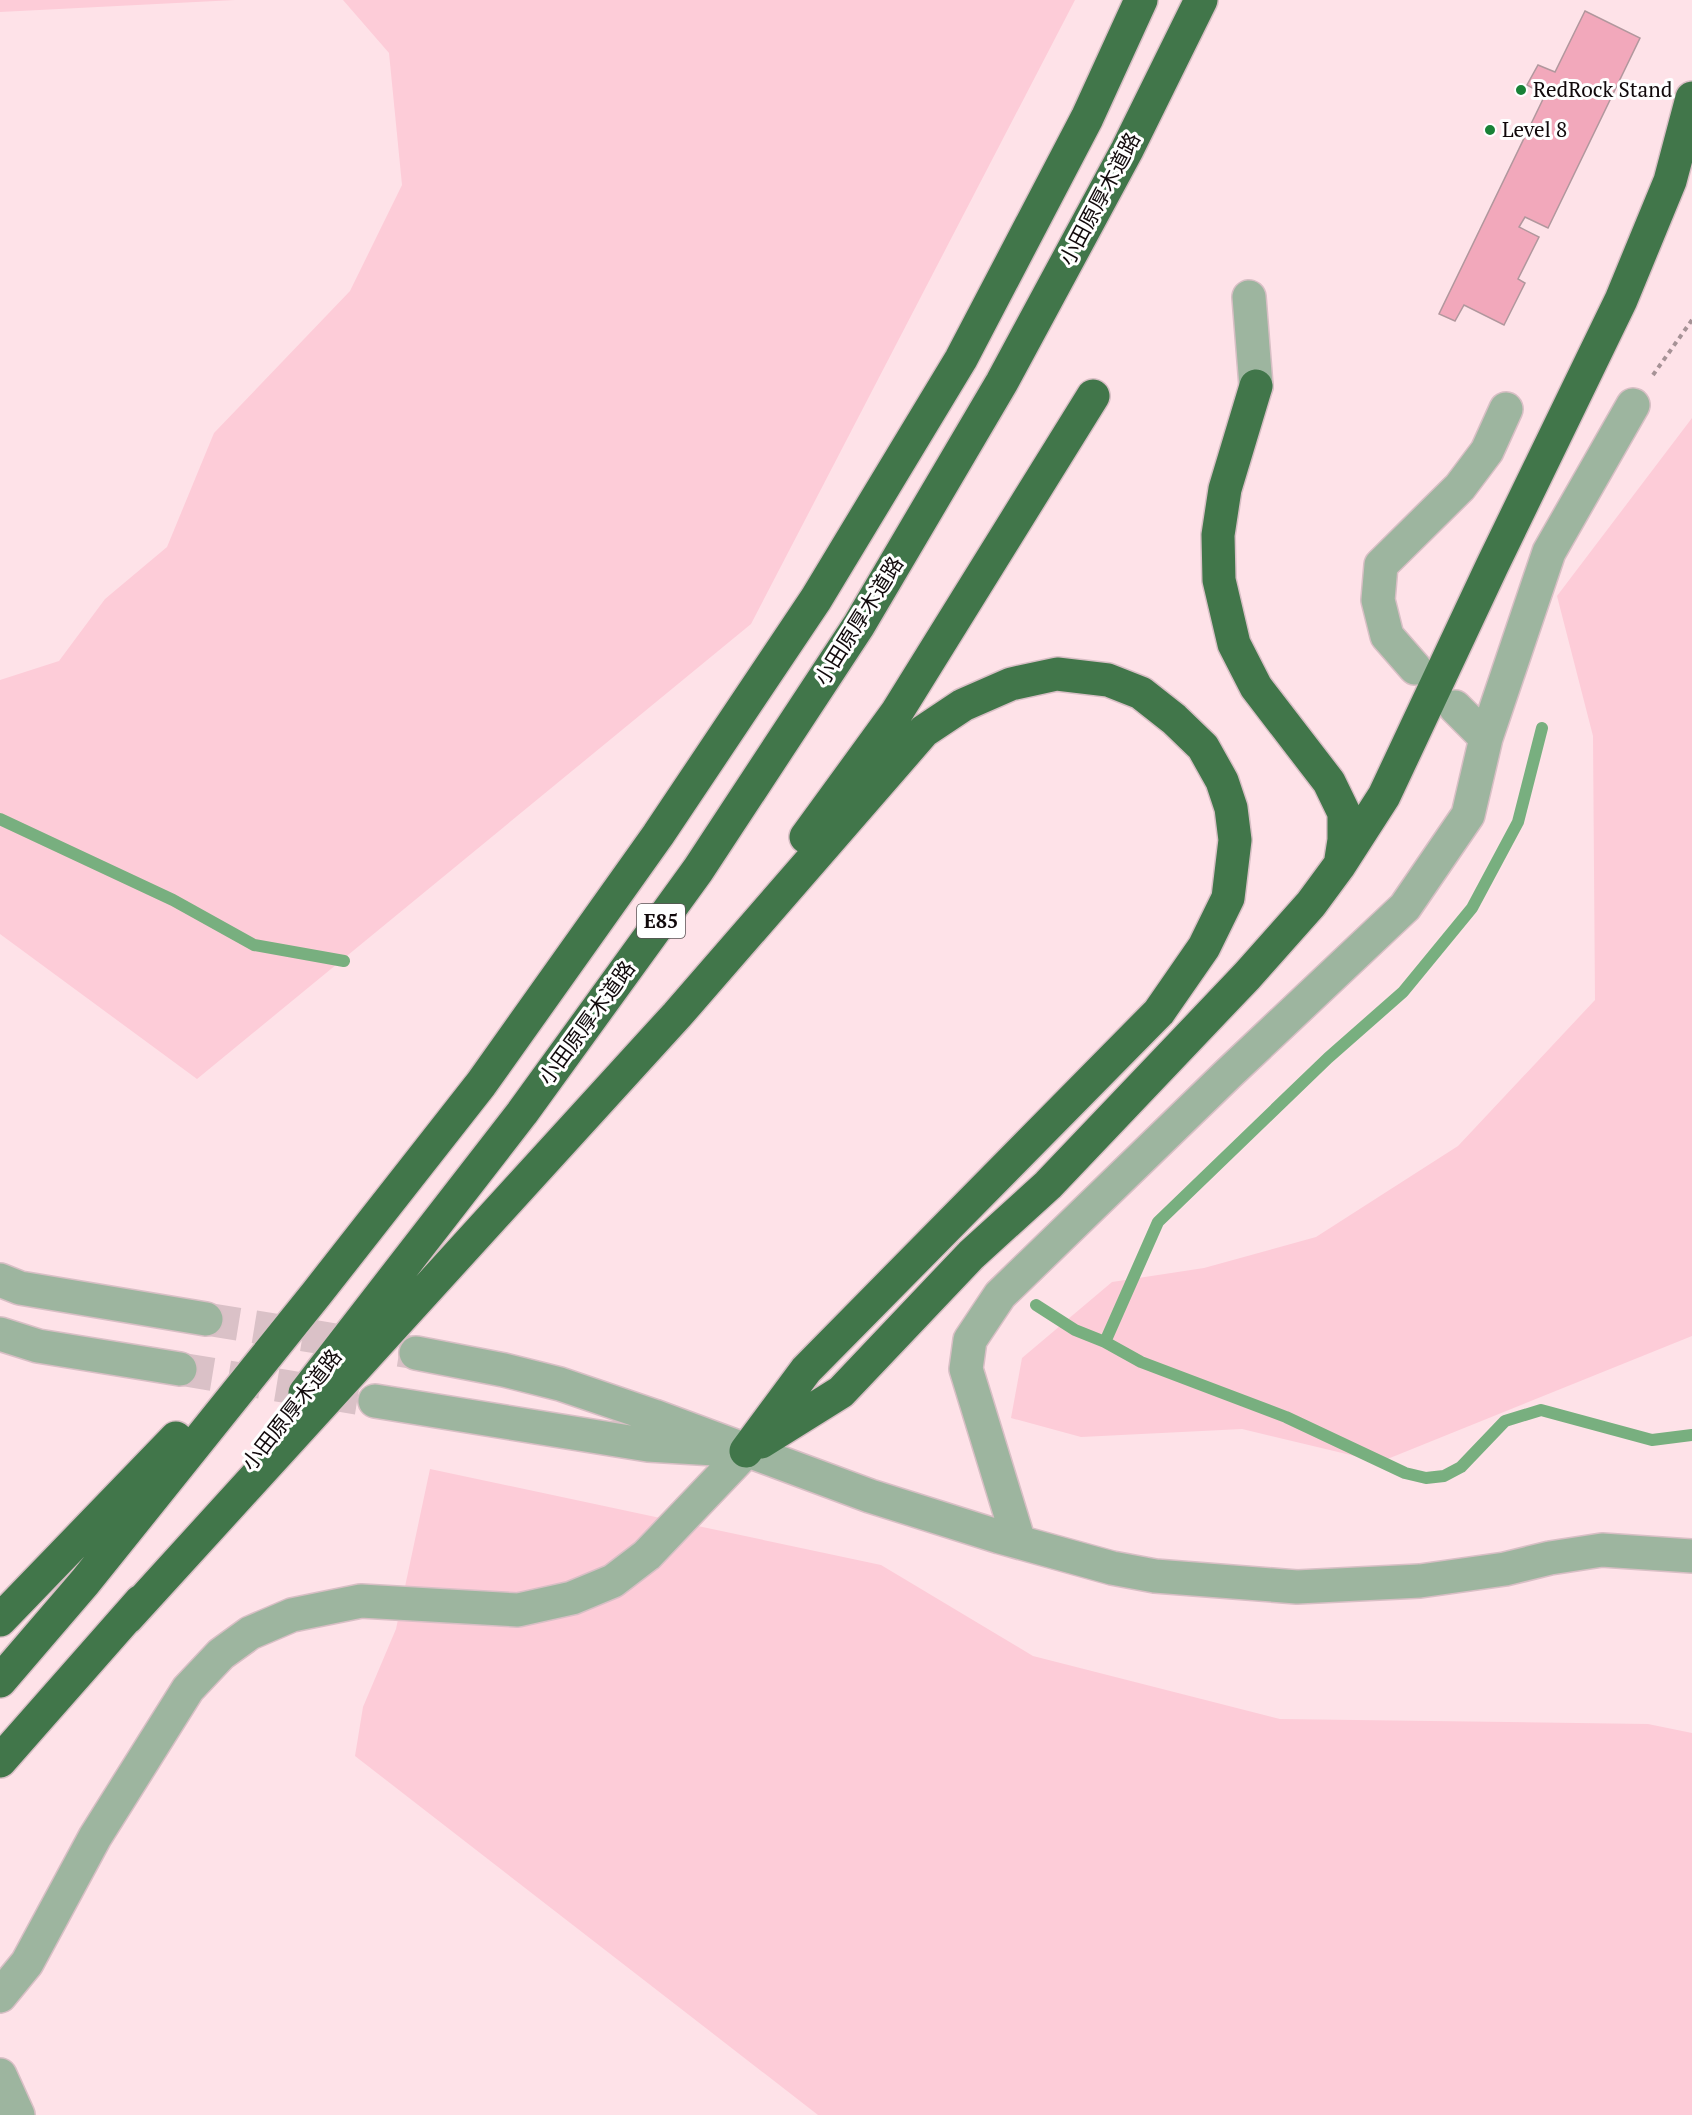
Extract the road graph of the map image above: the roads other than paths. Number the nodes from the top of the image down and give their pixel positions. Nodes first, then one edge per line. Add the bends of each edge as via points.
1 (1141, 0) edge
2 (1201, 0) edge
3 (1692, 98) edge
4 (1250, 297) dead end
5 (1256, 386) joint
6 (1093, 396) dead end
7 (1633, 405) road end
8 (1506, 409) dead end
9 (1415, 668) dead end
10 (1455, 707) dead end
11 (1486, 738) junction
12 (1339, 866) junction
13 (677, 1015) junction
14 (0, 1280) edge
15 (317, 1293) junction
16 (206, 1319) tunnel mouth
17 (0, 1334) edge
18 (416, 1353) tunnel mouth
19 (180, 1369) tunnel mouth
20 (375, 1401) tunnel mouth
21 (746, 1451) junction
22 (1019, 1542) junction
23 (1692, 1556) edge
24 (127, 1618) junction
25 (0, 1620) edge
26 (0, 1681) edge
27 (0, 1761) edge
28 (0, 1996) edge
29 (0, 2075) edge
30 (18, 2115) edge

1 - 15 highway, E85 via 1086,118 960,359 816,599 658,835 481,1084
2 - 24 highway, 小田原厚木道路 / E85 via 1127,150 1002,382 859,626 698,870 522,1113
3 - 12 highway via 1670,181 1621,300 1384,796
4 - 5 street
5 - 12 highway via 1224,489 1218,535 1219,580 1234,644 1256,687 1329,782 1344,813
6 - 13 highway via 897,712
7 - 11 street via 1549,552
8 - 9 street via 1487,451 1460,487 1381,565 1378,600 1387,636
10 - 11 street
11 - 22 street via 1468,815 1405,907 1000,1295 970,1340 966,1369
12 - 21 highway via 1247,976 1048,1185 971,1255 841,1392
13 - 21 highway via 924,731 963,705 1011,684 1058,674 1108,680 1141,693 1203,747 1222,782 1231,808 1235,840 1228,898 1204,947 1159,1012 806,1370
13 - 24 highway
14 - 16 street via 20,1288
15 - 25 highway
15 - 26 highway, E85 via 85,1582
17 - 19 street via 38,1346
18 - 21 street via 560,1384
20 - 21 street via 648,1445
21 - 22 street via 870,1496
21 - 28 street via 647,1555 613,1581 572,1598 518,1610 361,1601 292,1615 250,1633 221,1654 188,1689 95,1837 27,1963
22 - 23 street via 1155,1576 1297,1587 1420,1581 1602,1550
24 - 27 highway, 小田原厚木道路 / E85
29 - 30 street

